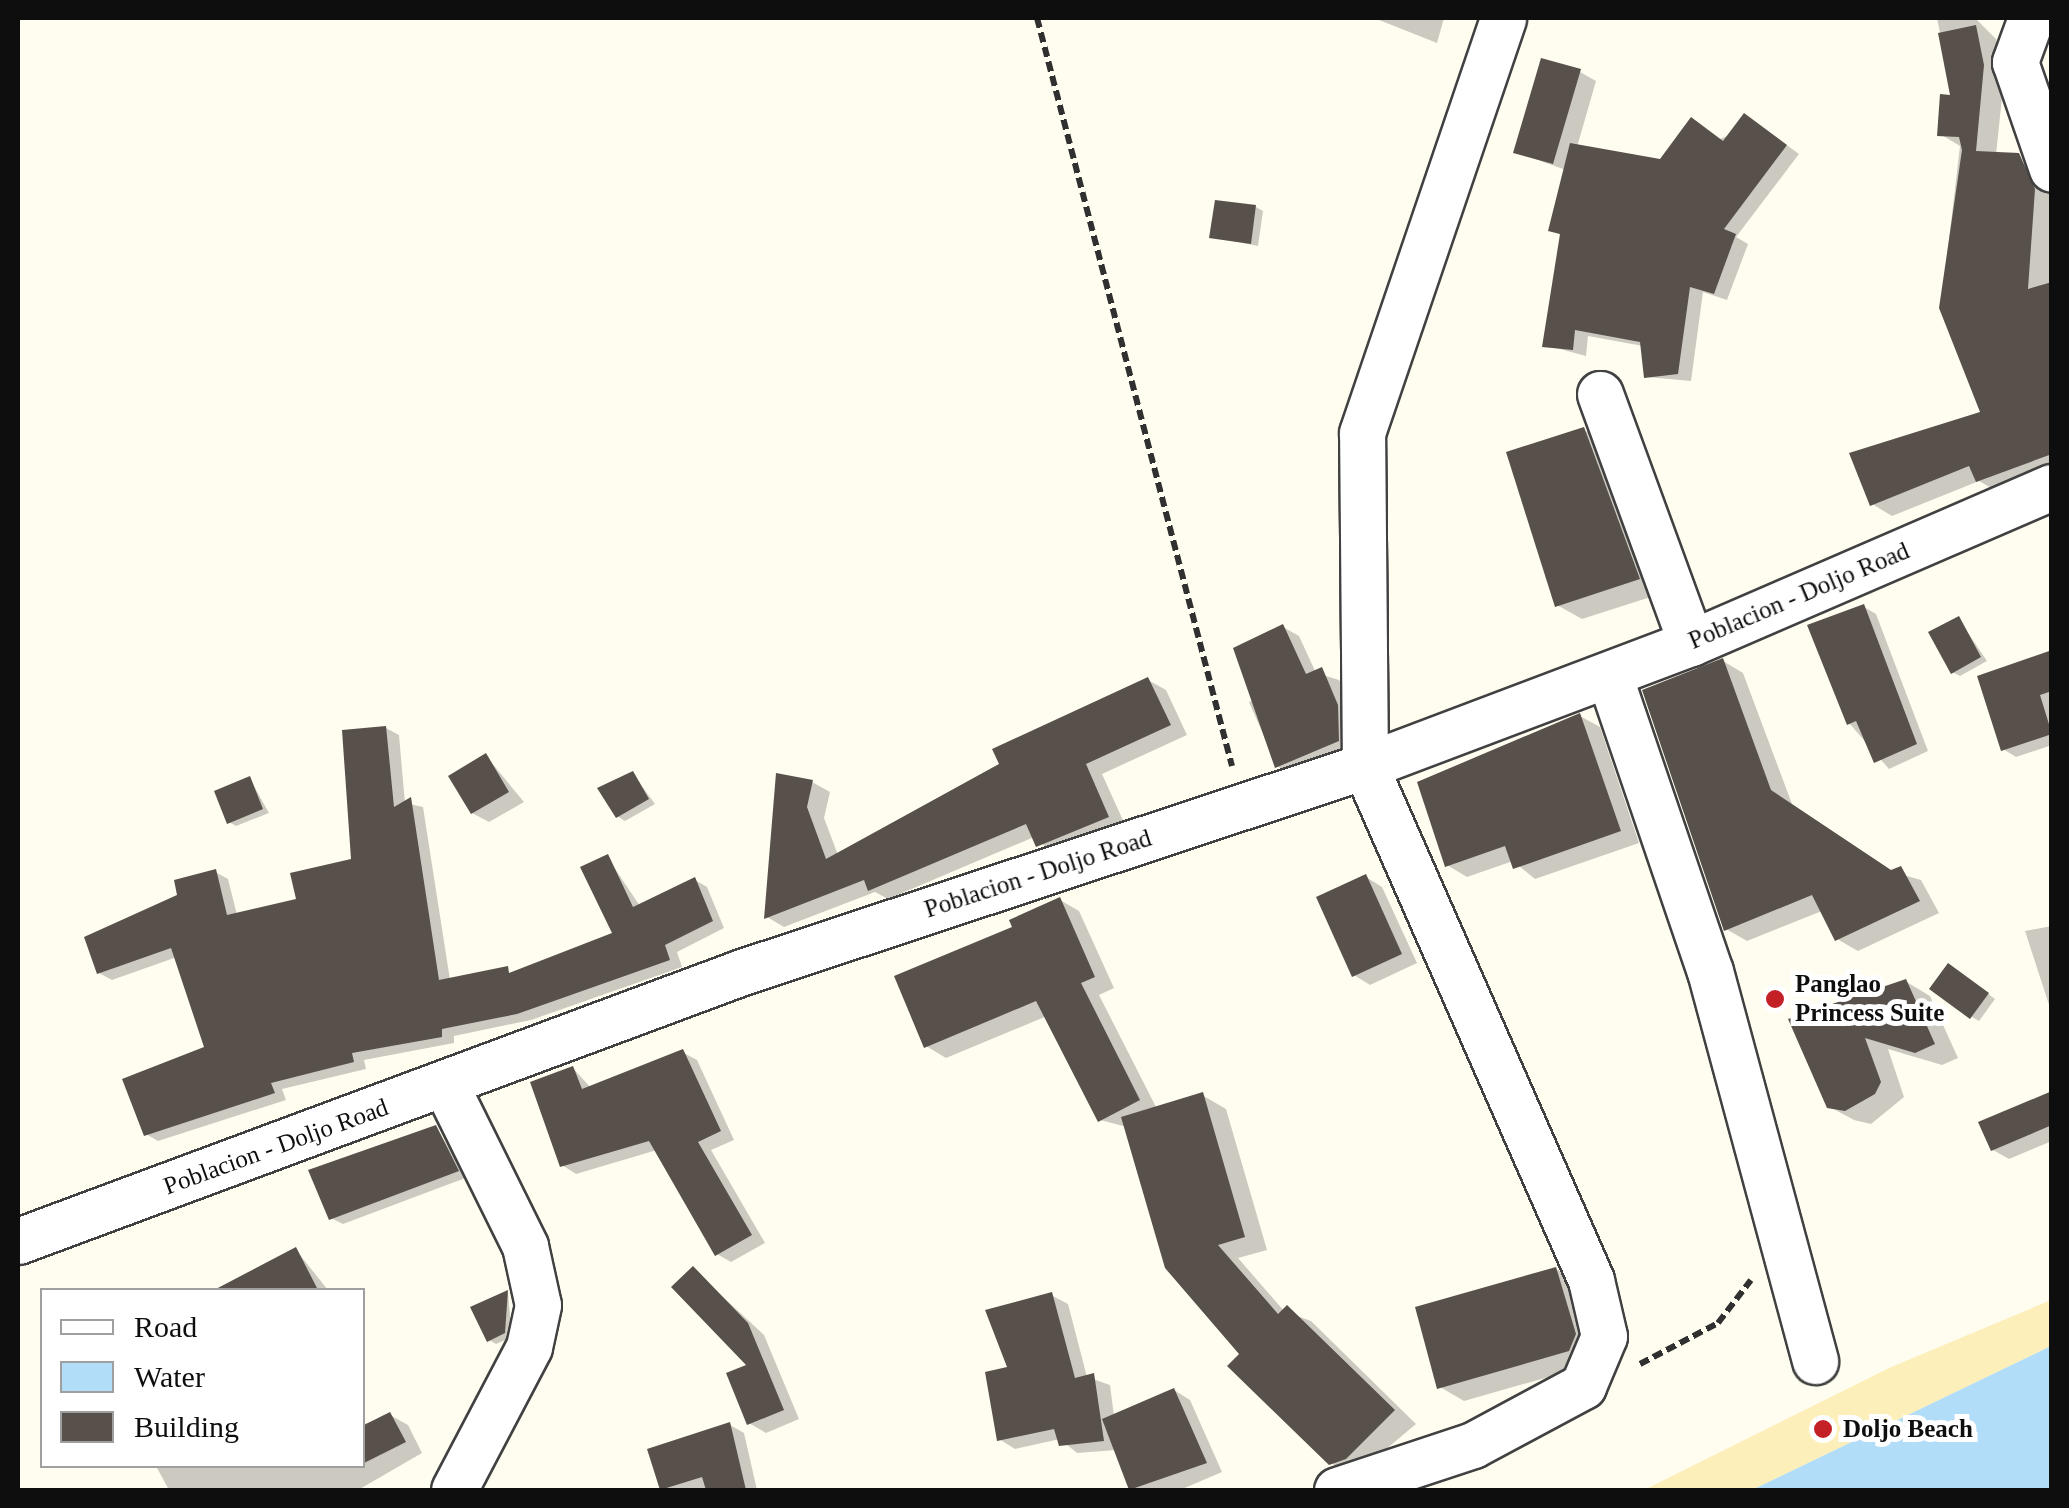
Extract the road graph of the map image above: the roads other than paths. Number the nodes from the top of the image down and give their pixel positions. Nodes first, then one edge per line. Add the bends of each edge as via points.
1 (1503, 18) edge
2 (2031, 18) edge
3 (2052, 169) edge
4 (1600, 394) dead end
5 (2052, 488) edge
6 (1691, 643) junction
7 (1609, 675) junction
8 (1366, 766) junction
9 (445, 1084) junction
10 (18, 1240) edge
11 (1816, 1361) dead end
12 (454, 1490) edge
13 (1337, 1490) edge

1 - 8 street via 1362,433
2 - 3 street via 2015,62
4 - 6 street
5 - 6 street, Poblacion - Doljo Road
6 - 7 street, Poblacion - Doljo Road
7 - 8 street, Poblacion - Doljo Road
7 - 11 street via 1710,972
8 - 9 street, Poblacion - Doljo Road via 742,972
8 - 13 street via 1591,1280 1604,1336 1583,1386 1473,1446
9 - 10 street, Poblacion - Doljo Road
9 - 12 street via 525,1246 538,1304 529,1347

